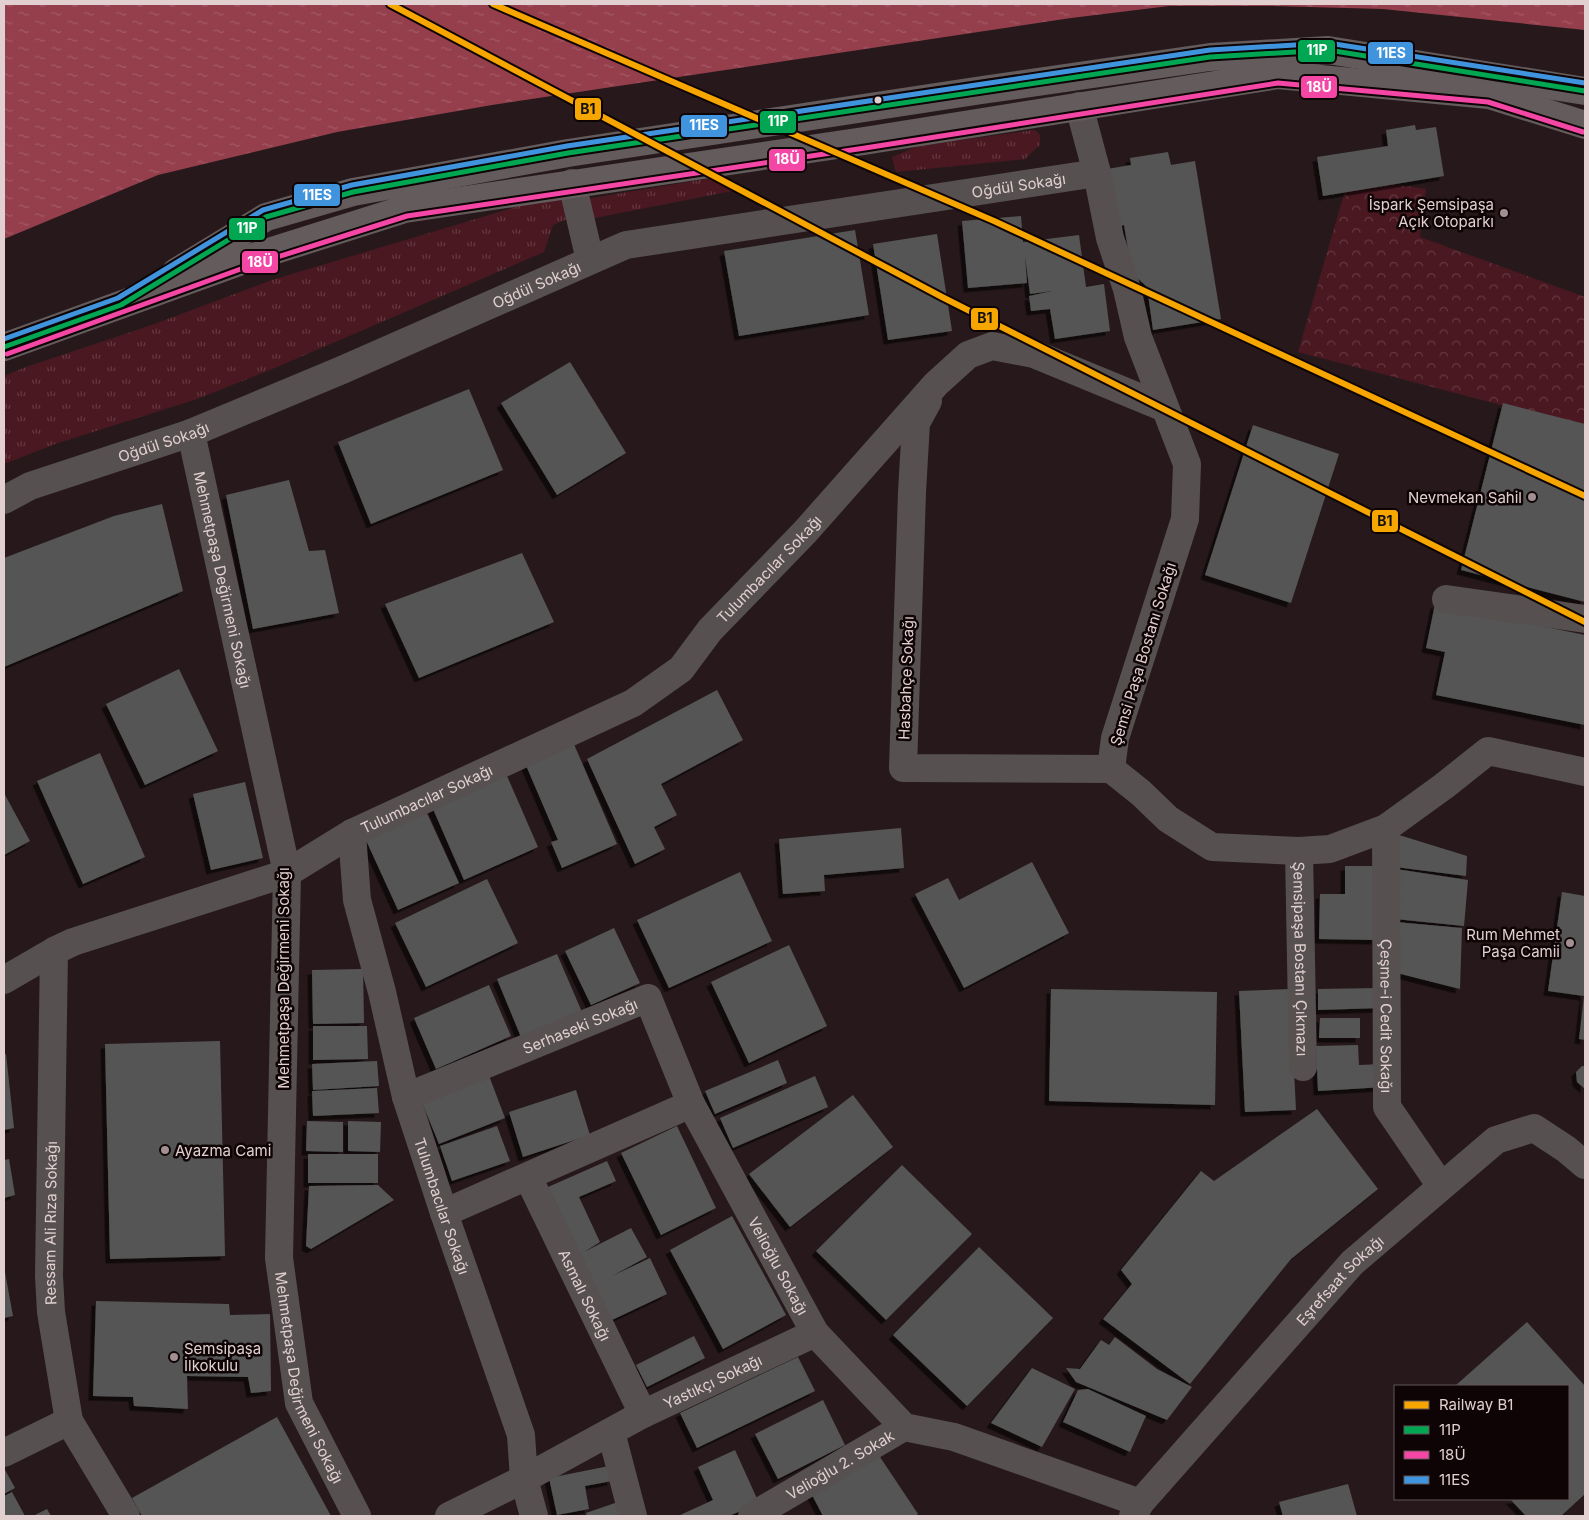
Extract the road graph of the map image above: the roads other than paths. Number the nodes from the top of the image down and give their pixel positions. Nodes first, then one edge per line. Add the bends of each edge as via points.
1 (1585, 91) edge
2 (1079, 106) junction
3 (1585, 125) edge
4 (1097, 173) junction
5 (572, 183) junction
6 (590, 260) junction
7 (121, 306) junction
8 (4, 347) edge
9 (936, 384) junction
10 (1165, 408) junction
11 (191, 433) junction
12 (4, 500) edge
13 (1446, 599) dead end
14 (1585, 619) edge
15 (1111, 769) junction
16 (1585, 772) edge
17 (1386, 828) junction
18 (352, 833) junction
19 (1299, 851) junction
20 (287, 873) junction
21 (54, 951) junction
22 (4, 980) edge
23 (1303, 1067) dead end
24 (406, 1097) junction
25 (691, 1104) junction
26 (1585, 1165) edge
27 (528, 1177) junction
28 (1441, 1186) junction
29 (444, 1213) junction
30 (815, 1333) junction
31 (643, 1414) junction
32 (69, 1421) junction
33 (904, 1427) junction
34 (611, 1432) junction
35 (4, 1453) edge
36 (524, 1479) junction
37 (1136, 1510) edge
38 (126, 1516) edge
39 (358, 1516) edge
40 (449, 1516) edge
41 (534, 1516) edge
42 (633, 1516) edge
43 (752, 1516) edge

1 - 7 main road via 1328,50 1210,57 982,90 568,153 353,192 266,217
2 - 3 main road via 1278,75 1489,95
2 - 4 street, Şemsi Paşa Bostanı Sokağı
2 - 5 main road
4 - 6 street, Oğdül Sokağı via 626,245
4 - 10 street, Şemsi Paşa Bostanı Sokağı via 1110,238 1138,337
5 - 6 street
5 - 7 main road via 404,209 247,259
6 - 11 street, Oğdül Sokağı
7 - 8 main road
9 - 10 street, Tulumbacılar Sokağı via 968,355 992,346 1034,354
9 - 15 street, Hasbahçe Sokağı via 916,422 903,768
9 - 18 street, Tulumbacılar Sokağı via 805,532 710,630 681,669 633,703
10 - 15 street, Şemsi Paşa Bostanı Sokağı via 1187,464 1186,519 1115,738
11 - 12 street, Oğdül Sokağı via 30,486
11 - 20 street, Mehmetpaşa Değirmeni Sokağı
13 - 14 street
15 - 19 street via 1168,819 1212,846
16 - 17 street via 1488,751
17 - 19 street via 1330,849
17 - 28 street, Çeşme-i Cedit Sokağı via 1387,1107
18 - 20 street, Tulumbacılar Sokağı
18 - 24 street, Tulumbacılar Sokağı via 357,900
19 - 23 street, Şemsipaşa Bostanı Çıkmazı
20 - 21 street via 73,942
20 - 39 street, Mehmetpaşa Değirmeni Sokağı via 279,1258 299,1403
21 - 22 street
21 - 32 street, Ressam Ali Rıza Sokağı via 50,1285 51,1312
24 - 25 street, Serhaseki Sokağı via 648,998
24 - 29 street, Tulumbacılar Sokağı
25 - 27 street
25 - 30 street, Velioğlu Sokağı
26 - 28 street, Eşrefsaat Sokağı via 1534,1128 1496,1140
27 - 29 street
27 - 31 street, Asmalı Sokağı
28 - 37 street, Eşrefsaat Sokağı via 1352,1263
29 - 36 street, Tulumbacılar Sokağı via 521,1435
30 - 31 street, Yastıkçı Sokağı
30 - 33 street, Velioğlu Sokağı
31 - 34 street, Yastıkçı Sokağı
32 - 35 street
32 - 38 street
33 - 37 street via 954,1437
33 - 43 street, Velioğlu 2. Sokak
34 - 36 street, Yastıkçı Sokağı
34 - 42 street
36 - 40 street, Yastıkçı Sokağı
36 - 41 street, Tulumbacılar Sokağı

